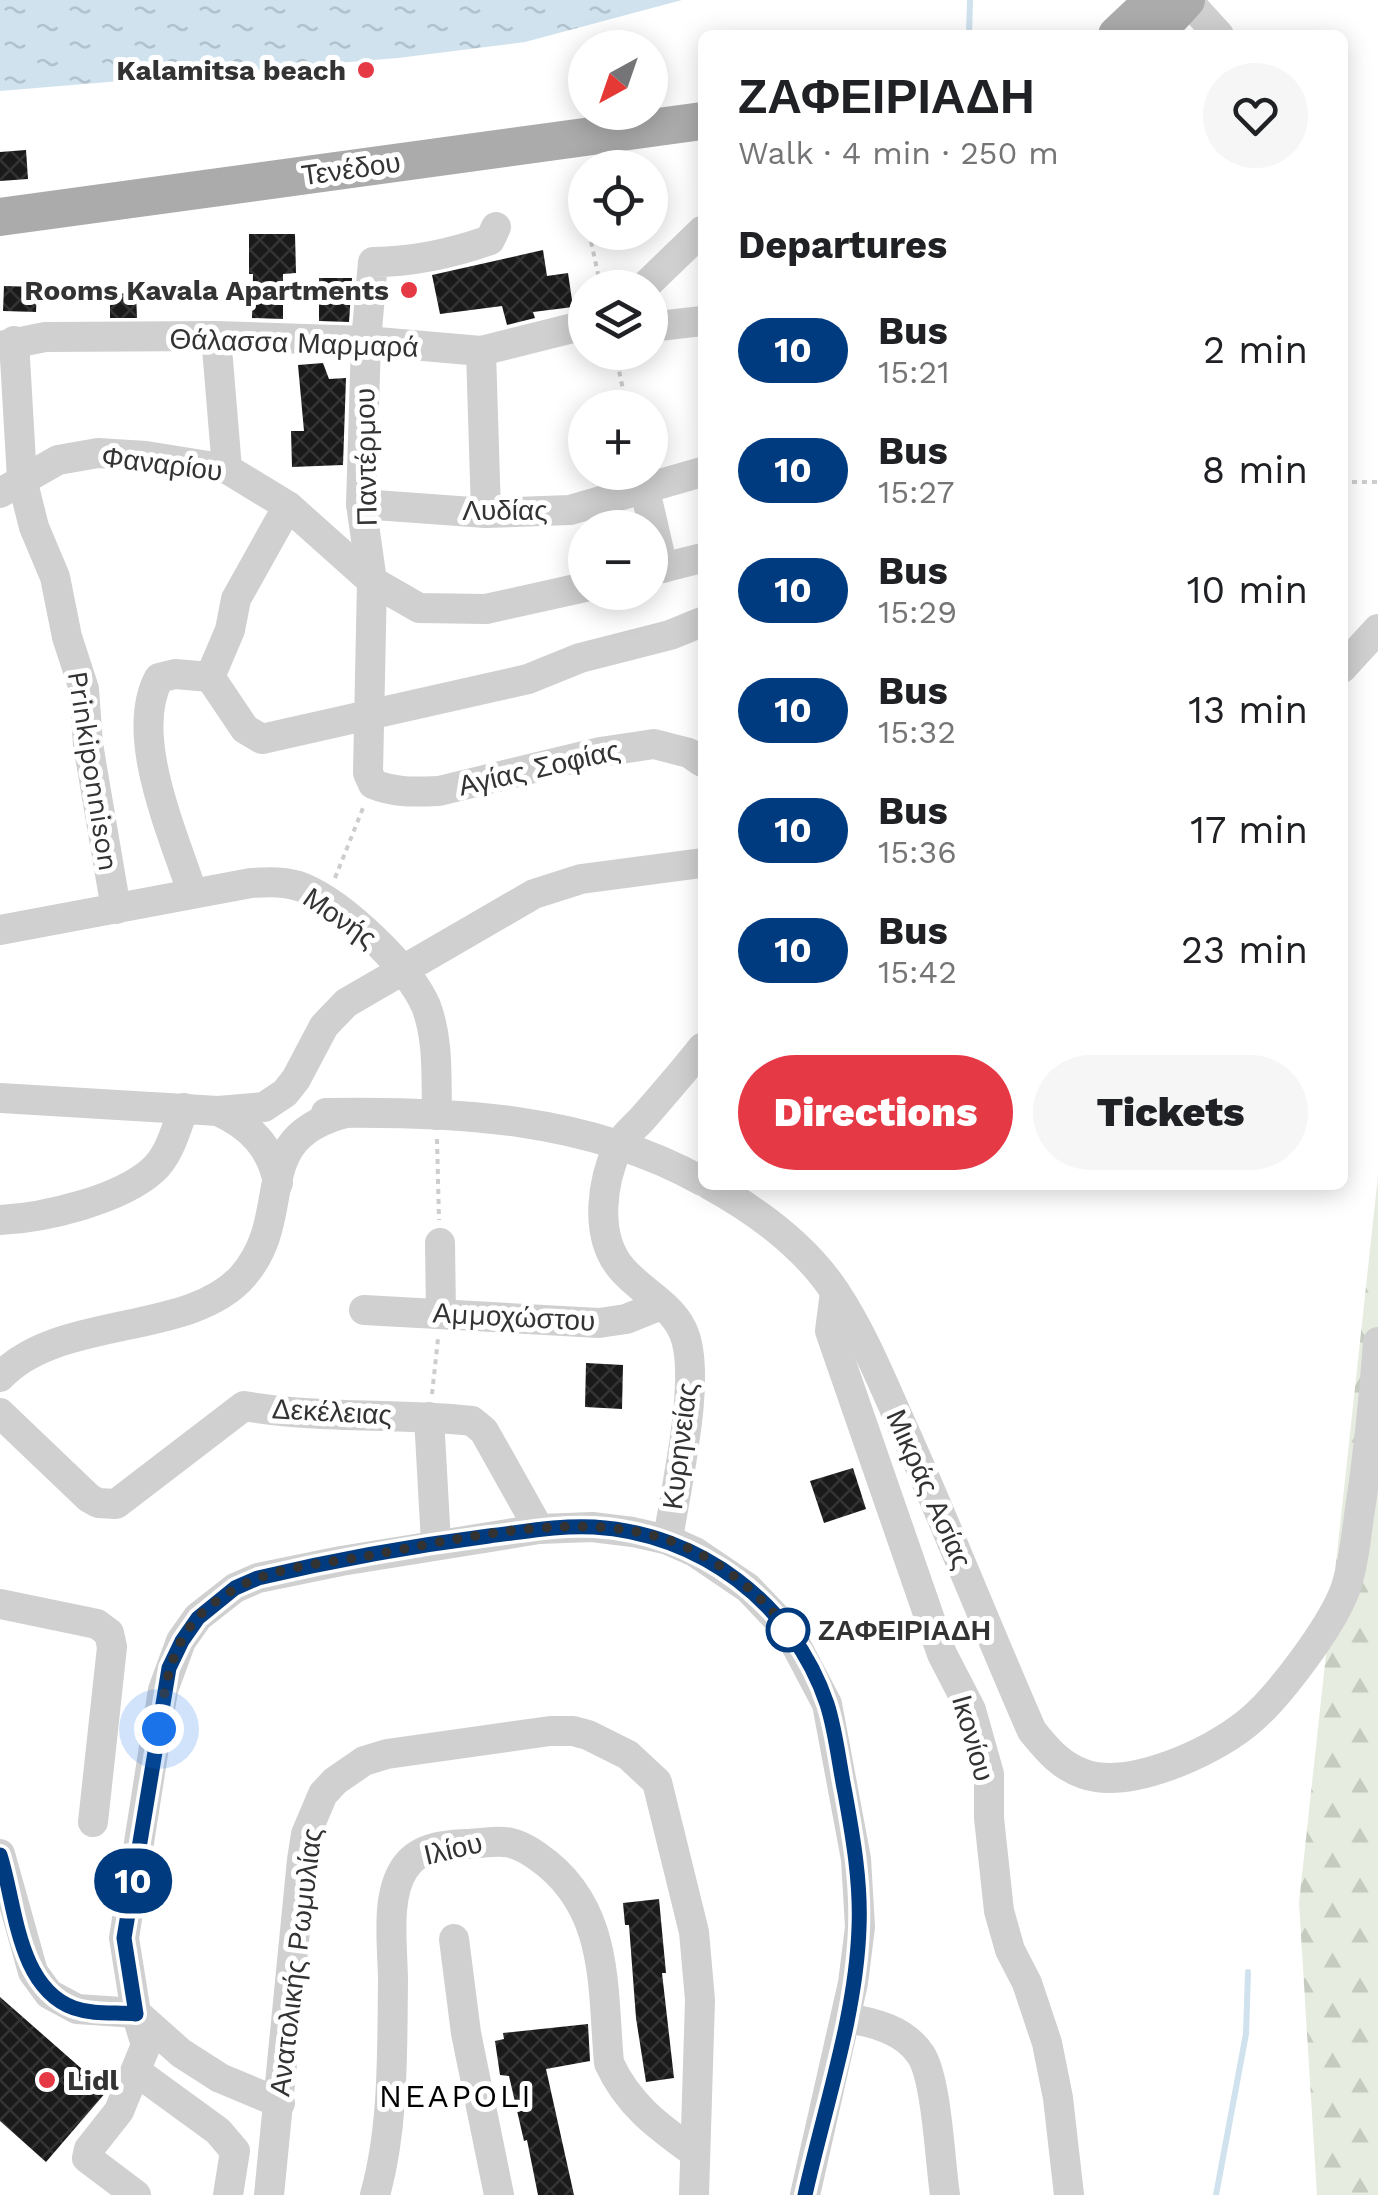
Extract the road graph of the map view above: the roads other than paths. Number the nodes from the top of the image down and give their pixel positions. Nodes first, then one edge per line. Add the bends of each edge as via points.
1 (1154, 0) edge
2 (1187, 0) edge
3 (1121, 30) edge
4 (1159, 30) edge
5 (1215, 30) edge
6 (698, 122) edge
7 (698, 146) edge
8 (0, 217) edge
9 (496, 227) dead end
10 (698, 235) edge
11 (0, 241) edge
12 (662, 270) edge
13 (698, 321) edge
14 (668, 325) edge
15 (568, 329) edge
16 (216, 336) junction
17 (366, 341) junction
18 (7, 343) edge
19 (481, 351) junction
20 (228, 469) junction
21 (698, 473) edge
22 (668, 483) edge
23 (11, 486) edge
24 (646, 490) joint
25 (361, 504) junction
26 (288, 506) junction
27 (649, 510) edge
28 (486, 512) junction
29 (698, 559) edge
30 (668, 566) edge
31 (372, 580) junction
32 (568, 591) edge
33 (698, 624) edge
34 (1378, 629) edge
35 (1348, 662) edge
36 (210, 678) junction
37 (370, 714) junction
38 (698, 759) edge
39 (373, 784) joint
40 (698, 864) edge
41 (192, 892) junction
42 (116, 909) junction
43 (0, 930) edge
44 (402, 968) junction
45 (698, 1053) edge
46 (0, 1098) edge
47 (184, 1108) junction
48 (437, 1115) junction
49 (277, 1126) junction
50 (618, 1145) junction
51 (698, 1179) edge
52 (719, 1190) edge
53 (0, 1220) edge
54 (440, 1243) road end
55 (835, 1292) junction
56 (662, 1304) junction
57 (364, 1310) dead end
58 (441, 1314) junction
59 (1378, 1342) edge
60 (4, 1366) edge
61 (0, 1412) edge
62 (429, 1417) junction
63 (539, 1529) junction
64 (668, 1540) junction
65 (436, 1543) junction
66 (0, 1604) edge
67 (93, 1822) dead end
68 (1, 1866) edge
69 (454, 1939) dead end
70 (136, 2014) junction
71 (846, 2018) junction
72 (137, 2072) junction
73 (280, 2102) junction
74 (694, 2153) junction
75 (136, 2195) edge
76 (228, 2195) edge
77 (269, 2195) edge
78 (375, 2195) edge
79 (499, 2195) edge
80 (694, 2195) edge
81 (804, 2195) edge
82 (944, 2195) edge
83 (1069, 2195) edge

1 - 3 main road
2 - 4 main road
2 - 5 street
6 - 8 main road, Τενέδου
7 - 11 main road, Τενέδου
9 - 17 street, Παντέρμου via 490,240 474,245 374,262
10 - 12 street
13 - 14 street
15 - 19 street, Θάλασσα Μαρμαρά
16 - 17 street, Θάλασσα Μαρμαρά
16 - 18 street, Θάλασσα Μαρμαρά
16 - 20 street
17 - 19 street, Θάλασσα Μαρμαρά
17 - 25 street, Παντέρμου
18 - 23 street, Prinkiponnison
19 - 28 street
20 - 23 street, Φαναρίου via 98,453 58,460
20 - 26 street, Φαναρίου
21 - 22 street, Λυδίας
23 - 42 street, Prinkiponnison via 55,576 84,689
24 - 27 street
24 - 28 street, Λυδίας via 570,510
25 - 28 street, Λυδίας
25 - 31 street, Παντέρμου
26 - 31 street, Φαναρίου
26 - 36 street via 236,599
29 - 30 street
31 - 32 street, Φαναρίου via 419,608 446,610 486,609
31 - 37 street, Παντέρμου
33 - 37 street via 528,679
34 - 35 street
36 - 37 street via 246,729 262,739
36 - 41 street via 159,678 148,716 158,786
37 - 39 street, Παντέρμου
38 - 39 street, Αγίας Σοφίας via 654,744 438,790 392,792
40 - 44 street via 581,879 534,894
41 - 42 street, Μονής
41 - 44 street, Μονής via 276,882 304,888 355,923
42 - 43 street, Μονής
44 - 48 street, Μονής via 432,1027
44 - 49 street via 346,1002 324,1026
45 - 50 street
46 - 47 street
47 - 49 street
47 - 53 street via 156,1168 133,1184 62,1210
48 - 49 street via 346,1113
48 - 50 street via 520,1121
49 - 60 street via 277,1190 257,1255 242,1277 190,1308 46,1345
50 - 51 street
50 - 56 street, Κυρηνείας via 602,1229 624,1272
52 - 55 street, Μικράς Ασίας via 800,1251
54 - 58 street
55 - 59 street, Μικράς Ασίας via 896,1414 1032,1731 1057,1760 1098,1778 1165,1767 1246,1724 1321,1634 1345,1591 1357,1532
55 - 83 street, Ικονίου via 830,1330 989,1774 1000,1911 1047,2043
56 - 58 street, Αμμοχώστου via 626,1320 598,1323
56 - 64 street, Κυρηνείας via 682,1327 690,1358
57 - 58 street, Αμμοχώστου
61 - 62 street, Δεκέλειας via 98,1503 116,1504 244,1406
62 - 63 street, Δεκέλειας via 472,1422 484,1431
62 - 65 street
63 - 64 street via 592,1526
63 - 65 street
64 - 71 street via 721,1567 769,1608 827,1704 856,1859 860,1927
65 - 70 street via 258,1578 214,1604 182,1641 164,1690 124,1938
66 - 67 street via 98,1624 109,1633
68 - 70 street via 41,1986 77,2009
69 - 79 street
70 - 72 street via 146,2045
70 - 73 street via 220,2078
71 - 81 street
71 - 82 street via 882,2023 921,2054
72 - 75 street via 87,2158
72 - 76 street via 218,2131 235,2152
73 - 74 street, Ανατολικής Ρωμυλίας via 302,1860 323,1794 349,1770 387,1754 573,1731 628,1755 656,1782 661,1797 694,1932 700,2000
73 - 77 street, Ανατολικής Ρωμυλίας
74 - 78 street, Ιλίου via 631,2101 609,2064 600,1944 557,1874 506,1841 450,1844 410,1860 398,1882 389,2115
74 - 80 street, Ανατολικής Ρωμυλίας

